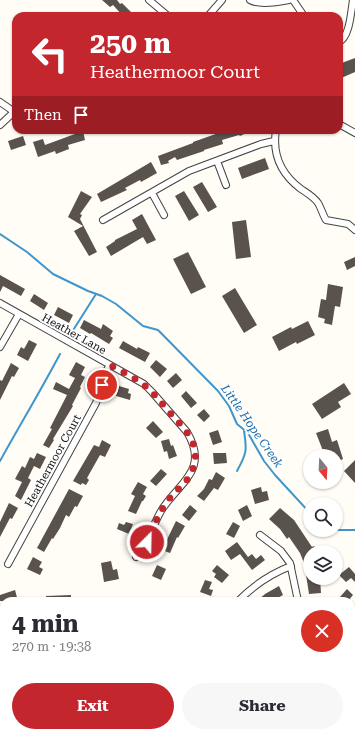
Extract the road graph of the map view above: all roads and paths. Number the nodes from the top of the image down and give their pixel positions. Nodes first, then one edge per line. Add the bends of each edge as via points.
1 (149, 0) edge
2 (222, 0) edge
3 (250, 0) edge
4 (289, 0) edge
5 (293, 0) edge
6 (353, 0) edge
7 (163, 12) edge
8 (212, 12) edge
9 (301, 12) edge
10 (343, 38) edge
11 (0, 102) edge
12 (12, 111) edge
13 (12, 115) edge
14 (0, 125) edge
15 (343, 126) edge
16 (355, 133) edge
17 (275, 134) edge
18 (274, 141) junction
19 (217, 161) junction
20 (226, 185) dead end
21 (152, 193) junction
22 (164, 215) dead end
23 (103, 220) dead end
24 (355, 230) edge
25 (0, 303) edge
26 (19, 314) junction
27 (0, 347) edge
28 (110, 365) junction
29 (260, 535) dead end
30 (136, 557) dead end
31 (8, 564) dead end
32 (291, 566) junction
33 (242, 597) edge
34 (297, 597) edge

1 - 7 street
2 - 8 street
3 - 4 street
5 - 9 street
6 - 10 street via 347,32
11 - 12 street
13 - 14 street
15 - 16 street
17 - 18 street
18 - 19 street
18 - 24 street via 277,156 289,180 318,203 326,220 348,224
19 - 20 street
19 - 21 street via 189,171
21 - 22 street
21 - 23 street
25 - 26 street, Heather Lane
26 - 27 street
26 - 28 street, Heather Lane
28 - 30 street, Heather Lane via 134,378 152,392 187,432 195,450 194,464 188,479 161,510 147,542
28 - 31 street, Heathermoor Court via 104,375 96,403
29 - 32 street via 281,551
32 - 33 street via 259,582
32 - 34 street

